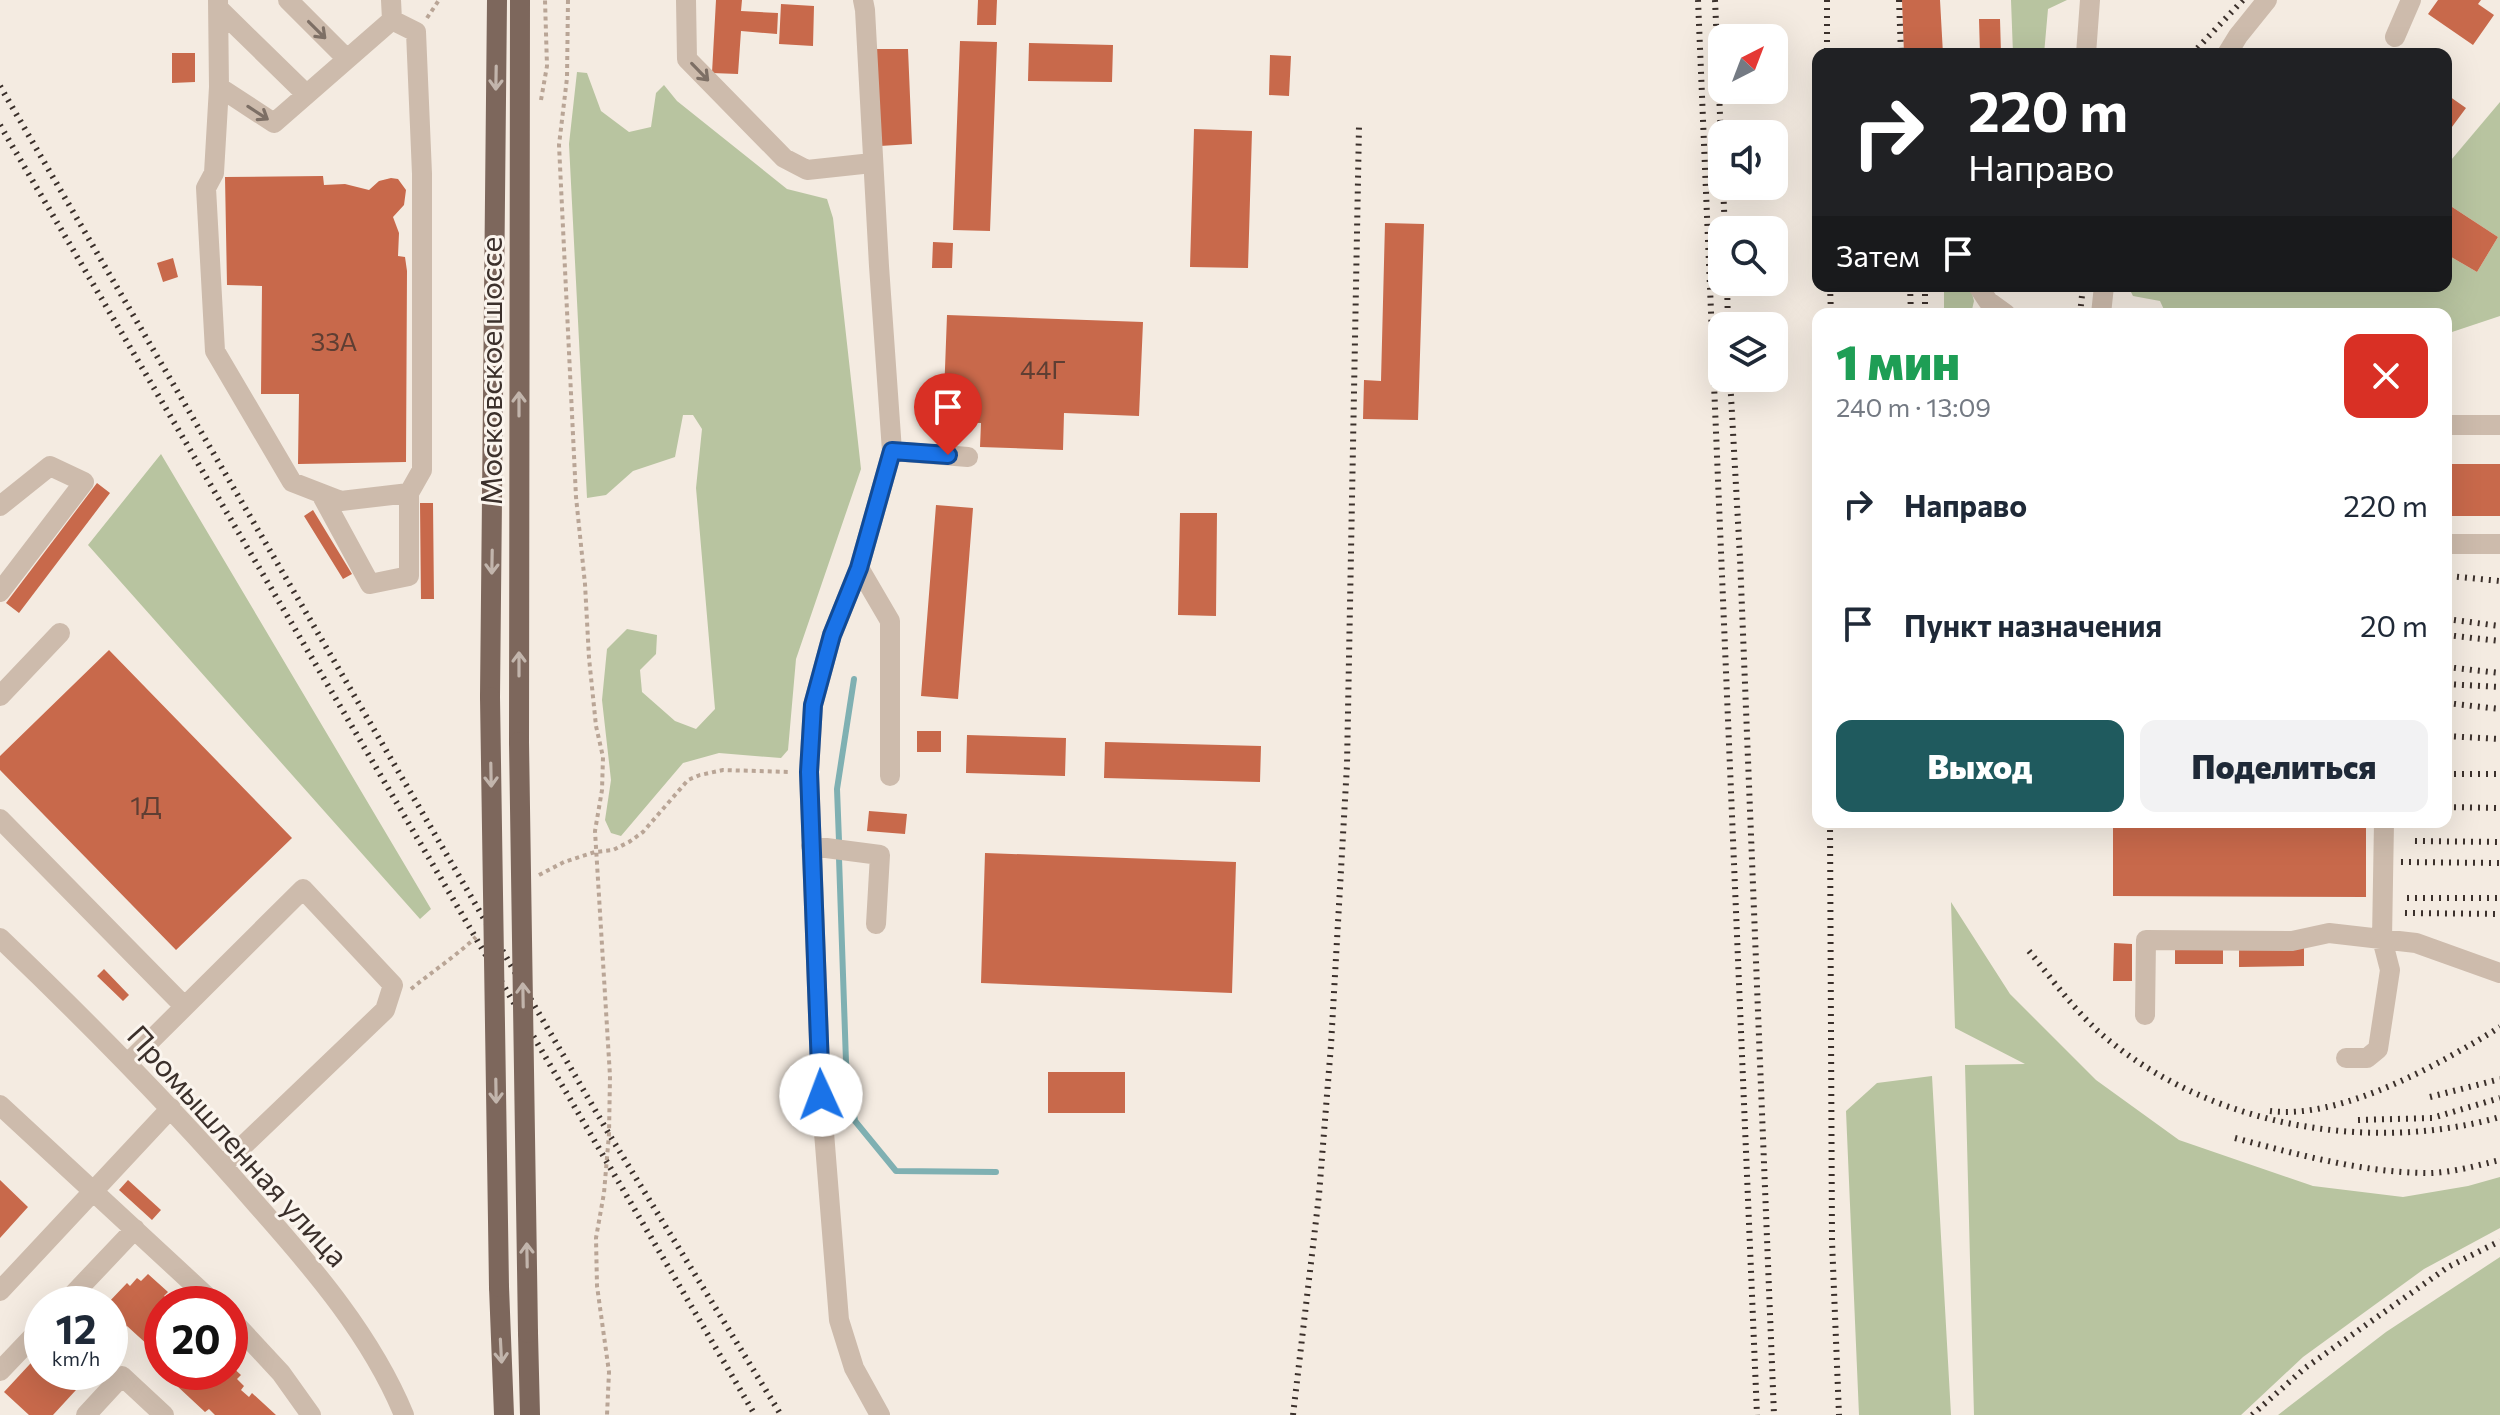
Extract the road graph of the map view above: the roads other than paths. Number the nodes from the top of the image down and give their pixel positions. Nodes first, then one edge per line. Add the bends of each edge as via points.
1 (288, 0) edge
2 (497, 0) edge
3 (520, 0) edge
4 (686, 0) edge
5 (863, 0) edge
6 (2090, 0) edge
7 (2267, 0) edge
8 (2411, 0) edge
9 (218, 4) edge
10 (391, 10) edge
11 (2395, 37) dead end
12 (2086, 48) edge
13 (2231, 48) edge
14 (347, 59) junction
15 (219, 87) junction
16 (306, 94) junction
17 (872, 163) junction
18 (1982, 292) edge
19 (1998, 308) edge
20 (2452, 425) edge
21 (2500, 425) edge
22 (892, 451) junction
23 (968, 457) dead end
24 (409, 493) junction
25 (321, 494) junction
26 (0, 506) edge
27 (2452, 544) edge
28 (2500, 544) edge
29 (859, 568) junction
30 (0, 592) edge
31 (60, 633) dead end
32 (0, 696) edge
33 (890, 776) dead end
34 (0, 819) edge
35 (2384, 828) edge
36 (811, 846) junction
37 (876, 924) dead end
38 (0, 938) edge
39 (2382, 939) junction
40 (2500, 973) edge
41 (184, 1006) junction
42 (2145, 1015) dead end
43 (2346, 1058) dead end
44 (128, 1063) junction
45 (0, 1105) edge
46 (171, 1108) junction
47 (223, 1165) junction
48 (94, 1191) junction
49 (135, 1229) junction
50 (81, 1286) edge
51 (196, 1286) edge
52 (0, 1291) edge
53 (248, 1337) edge
54 (24, 1346) edge
55 (0, 1371) edge
56 (86, 1415) edge
57 (164, 1415) edge
58 (311, 1415) edge
59 (404, 1415) edge
60 (504, 1415) edge
61 (530, 1415) edge
62 (880, 1415) edge

1 -> 14 street
2 -> 60 main road, Московское шоссе, bridge via 490,697
61 -> 3 main road, Московское шоссе, bridge via 519,742
4 -> 17 street via 687,59 784,158 807,170
5 - 17 street
6 - 12 street
7 - 13 street
8 - 11 street
9 - 15 street
9 - 16 street
10 - 14 street
10 - 24 street via 416,32 422,174 422,470
14 - 16 street
15 -> 16 street via 274,123
15 - 25 street via 214,173 206,188 215,351 292,482
17 - 22 street
18 - 19 street
20 - 21 street
22 - 23 street
22 - 29 street
24 - 25 street via 341,501
24 - 25 street via 409,576 370,584
26 - 30 street via 50,466 84,482
27 - 28 street
29 - 33 street via 890,621
29 - 36 street via 832,635 813,705
31 - 32 street
34 - 41 street
35 - 39 street
36 - 37 street via 880,855
36 - 62 street via 821,1095 839,1320 854,1368
38 - 44 street, Промышленная улица
39 - 40 street via 2416,943
39 - 42 street via 2329,933 2292,941 2146,940
39 - 43 street via 2390,970 2378,1049 2367,1058
41 - 44 street
41 - 47 street via 303,889 393,985 385,1010
44 - 46 street, Промышленная улица
45 - 48 street
46 - 47 street, Промышленная улица
46 - 48 street
47 - 59 street, Промышленная улица via 338,1301 391,1383
48 - 49 street
48 - 52 street
49 - 50 street
49 - 51 street
53 - 58 street
54 - 55 street
56 - 57 street via 122,1376

